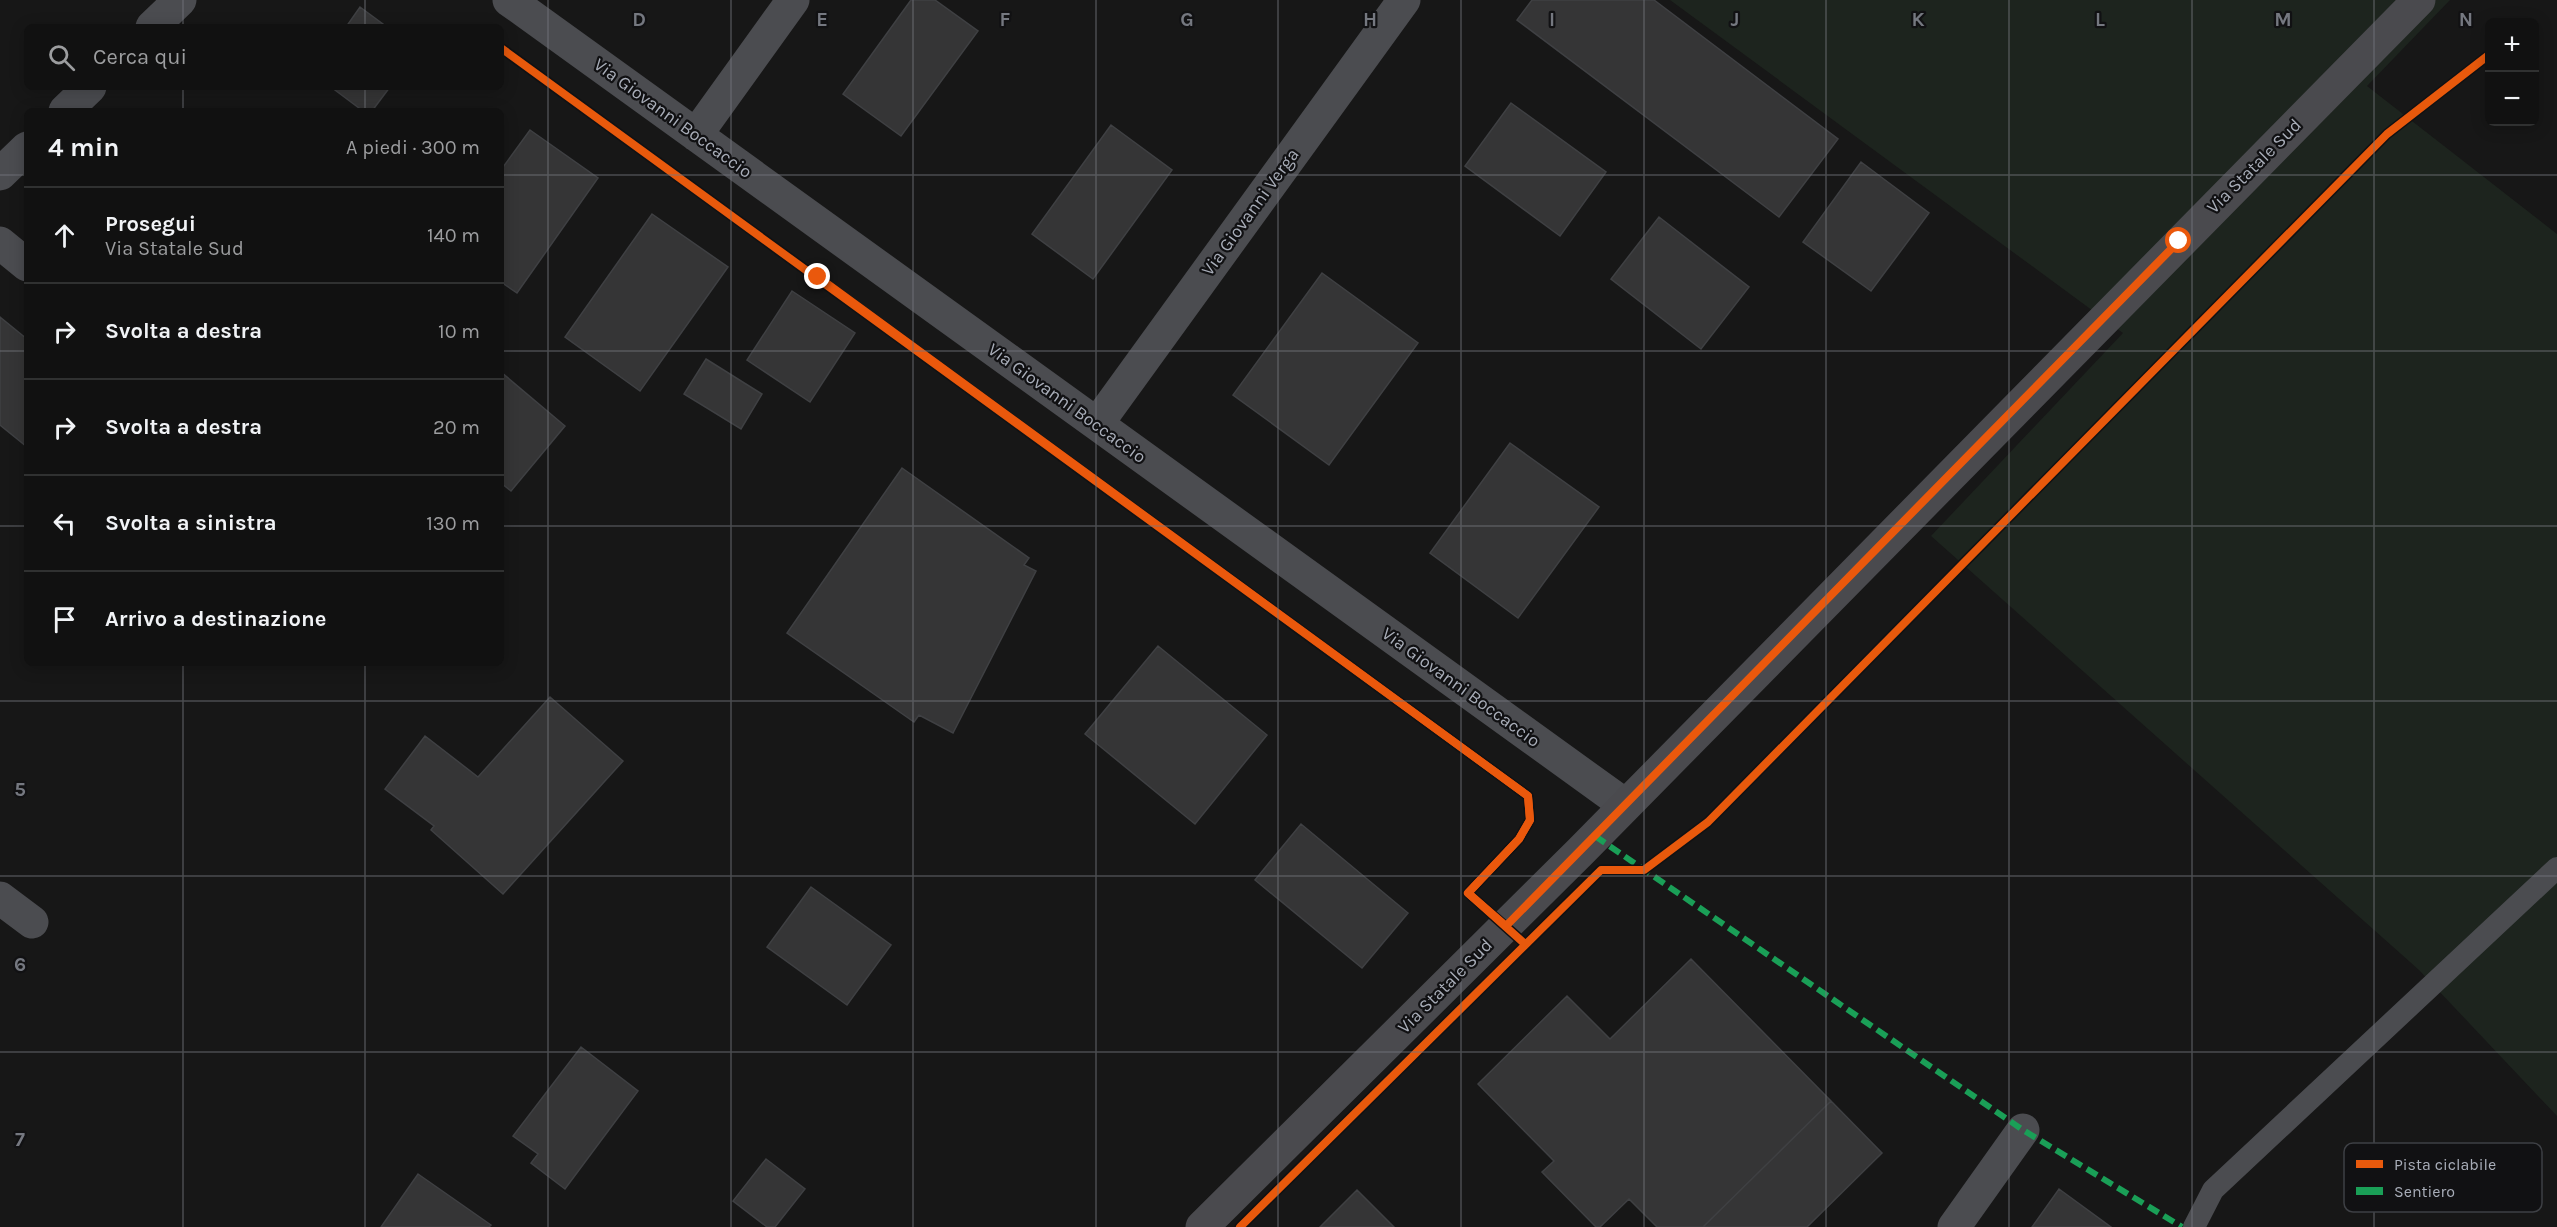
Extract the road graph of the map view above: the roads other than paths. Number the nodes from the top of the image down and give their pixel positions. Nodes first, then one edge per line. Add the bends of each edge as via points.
1 (180, 0) edge
2 (509, 0) edge
3 (793, 0) edge
4 (1404, 0) edge
5 (2419, 0) edge
6 (155, 24) edge
7 (87, 90) edge
8 (68, 108) edge
9 (696, 135) junction
10 (24, 151) edge
11 (0, 174) edge
12 (0, 243) edge
13 (24, 263) edge
14 (1096, 424) junction
15 (1625, 805) junction
16 (2557, 868) edge
17 (0, 898) edge
18 (32, 922) dead end
19 (2023, 1130) dead end
20 (1202, 1227) edge
21 (1954, 1227) edge
22 (2194, 1227) edge

1 - 6 street
2 - 9 street, Via Giovanni Boccaccio
3 - 9 street
4 - 14 street, Via Giovanni Verga
5 - 15 main road, Via Statale Sud
7 - 8 street
9 - 14 street, Via Giovanni Boccaccio
10 - 11 street
12 - 13 street
14 - 15 street, Via Giovanni Boccaccio
15 - 20 main road, Via Statale Sud
16 - 22 lane via 2213,1190
17 - 18 street
19 - 21 street

